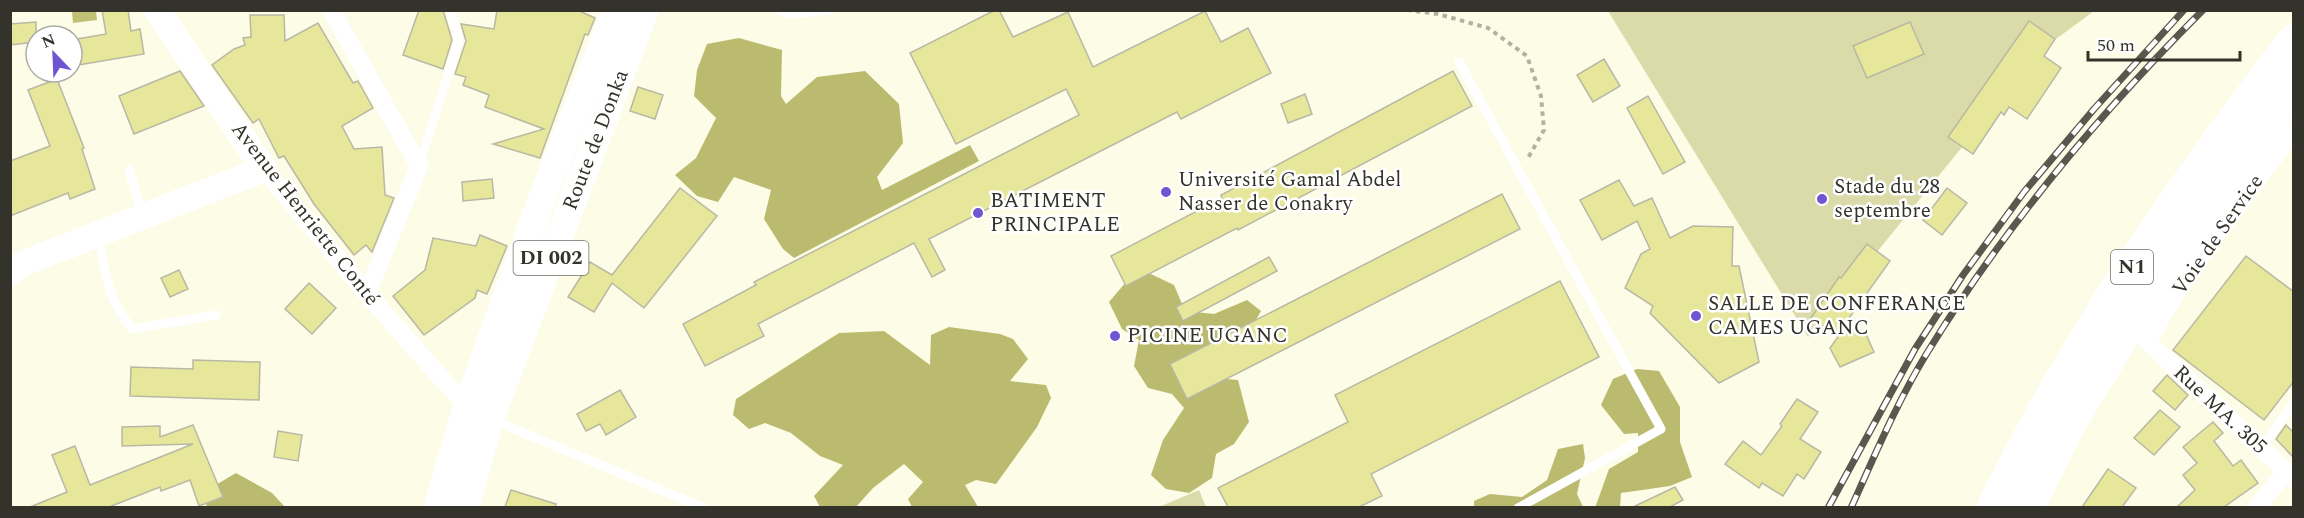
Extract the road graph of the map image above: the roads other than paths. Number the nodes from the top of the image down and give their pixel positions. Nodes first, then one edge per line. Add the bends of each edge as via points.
1 (156, 10) edge
2 (331, 10) edge
3 (450, 10) edge
4 (779, 10) edge
5 (829, 10) edge
6 (615, 11) edge
7 (640, 23) edge
8 (2294, 40) edge
9 (1459, 62) dead end
10 (2294, 86) edge
11 (2294, 130) edge
12 (419, 166) junction
13 (264, 169) junction
14 (129, 170) dead end
15 (143, 216) junction
16 (98, 233) junction
17 (10, 274) edge
18 (367, 294) junction
19 (217, 315) dead end
20 (2147, 341) junction
21 (2294, 403) edge
22 (479, 413) junction
23 (2260, 448) junction
24 (2290, 475) edge
25 (437, 507) edge
26 (465, 507) edge
27 (704, 507) edge
28 (1518, 507) edge
29 (1993, 507) edge
30 (2028, 507) edge
31 (2040, 507) edge
32 (2256, 507) edge

1 - 13 main road, Avenue Henriette Conté
2 - 12 street
3 - 12 lane via 459,40
4 - 5 lane via 792,14
6 - 7 main road
6 - 22 main road, Route de Donka / DI 002 via 540,204
7 - 22 main road, Route de Donka / DI 002
8 - 29 highway, N1 via 2218,139 2105,307
9 - 28 lane via 1661,429
10 - 30 highway, N1 via 2166,266 2069,424
11 - 20 street, Voie de Service via 2190,270
12 - 18 street
13 - 15 main road
13 - 18 street, Avenue Henriette Conté
14 - 15 lane
15 - 16 main road
16 - 17 main road via 24,262
16 - 19 lane via 111,298 132,329
18 - 22 street, Avenue Henriette Conté
20 - 23 street, Rue MA. 305
20 - 31 highway
21 - 23 lane
22 - 25 main road, Route de Donka / DI 002
22 - 26 main road, Route de Donka / DI 002
22 - 27 lane
23 - 24 street, Rue MA. 305
24 - 32 street

